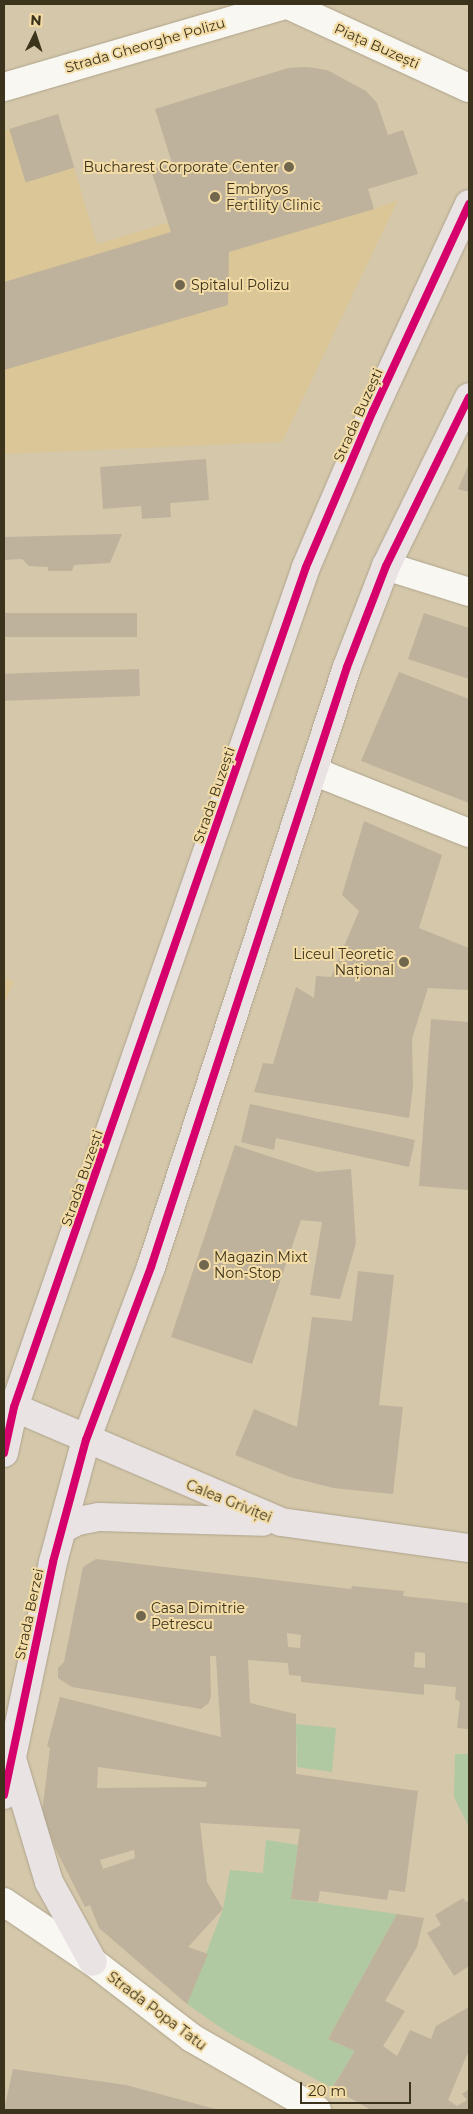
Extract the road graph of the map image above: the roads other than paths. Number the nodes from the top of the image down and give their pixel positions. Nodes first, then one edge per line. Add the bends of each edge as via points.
1 (286, 4) edge
2 (4, 87) edge
3 (469, 88) edge
4 (469, 204) edge
5 (469, 397) edge
6 (386, 566) junction
7 (469, 592) edge
8 (314, 771) junction
9 (469, 833) edge
10 (9, 1405) edge
11 (86, 1440) junction
12 (4, 1453) edge
13 (281, 1522) junction
14 (62, 1529) junction
15 (469, 1548) edge
16 (12, 1759) junction
17 (4, 1795) edge
18 (4, 1902) edge
19 (93, 1962) junction
20 (317, 2110) edge

1 - 2 street, Strada Gheorghe Polizu
1 - 3 street, Piața Buzești
4 - 10 main road, Strada Buzești via 373,411 306,567
5 - 6 main road
6 - 7 street
6 - 8 main road via 347,667
8 - 9 street
8 - 11 main road via 151,1267
10 - 11 main road, Calea Griviței
10 - 12 main road
11 - 13 main road, Calea Griviței
11 - 14 main road, Strada Berzei
13 - 14 main road via 99,1517 78,1521
13 - 15 main road, Calea Griviței
14 - 16 main road, Strada Berzei
16 - 17 main road, Strada Berzei
16 - 19 main road via 49,1882
18 - 19 street, Strada Popa Tatu
19 - 20 street, Strada Popa Tatu via 192,2038

